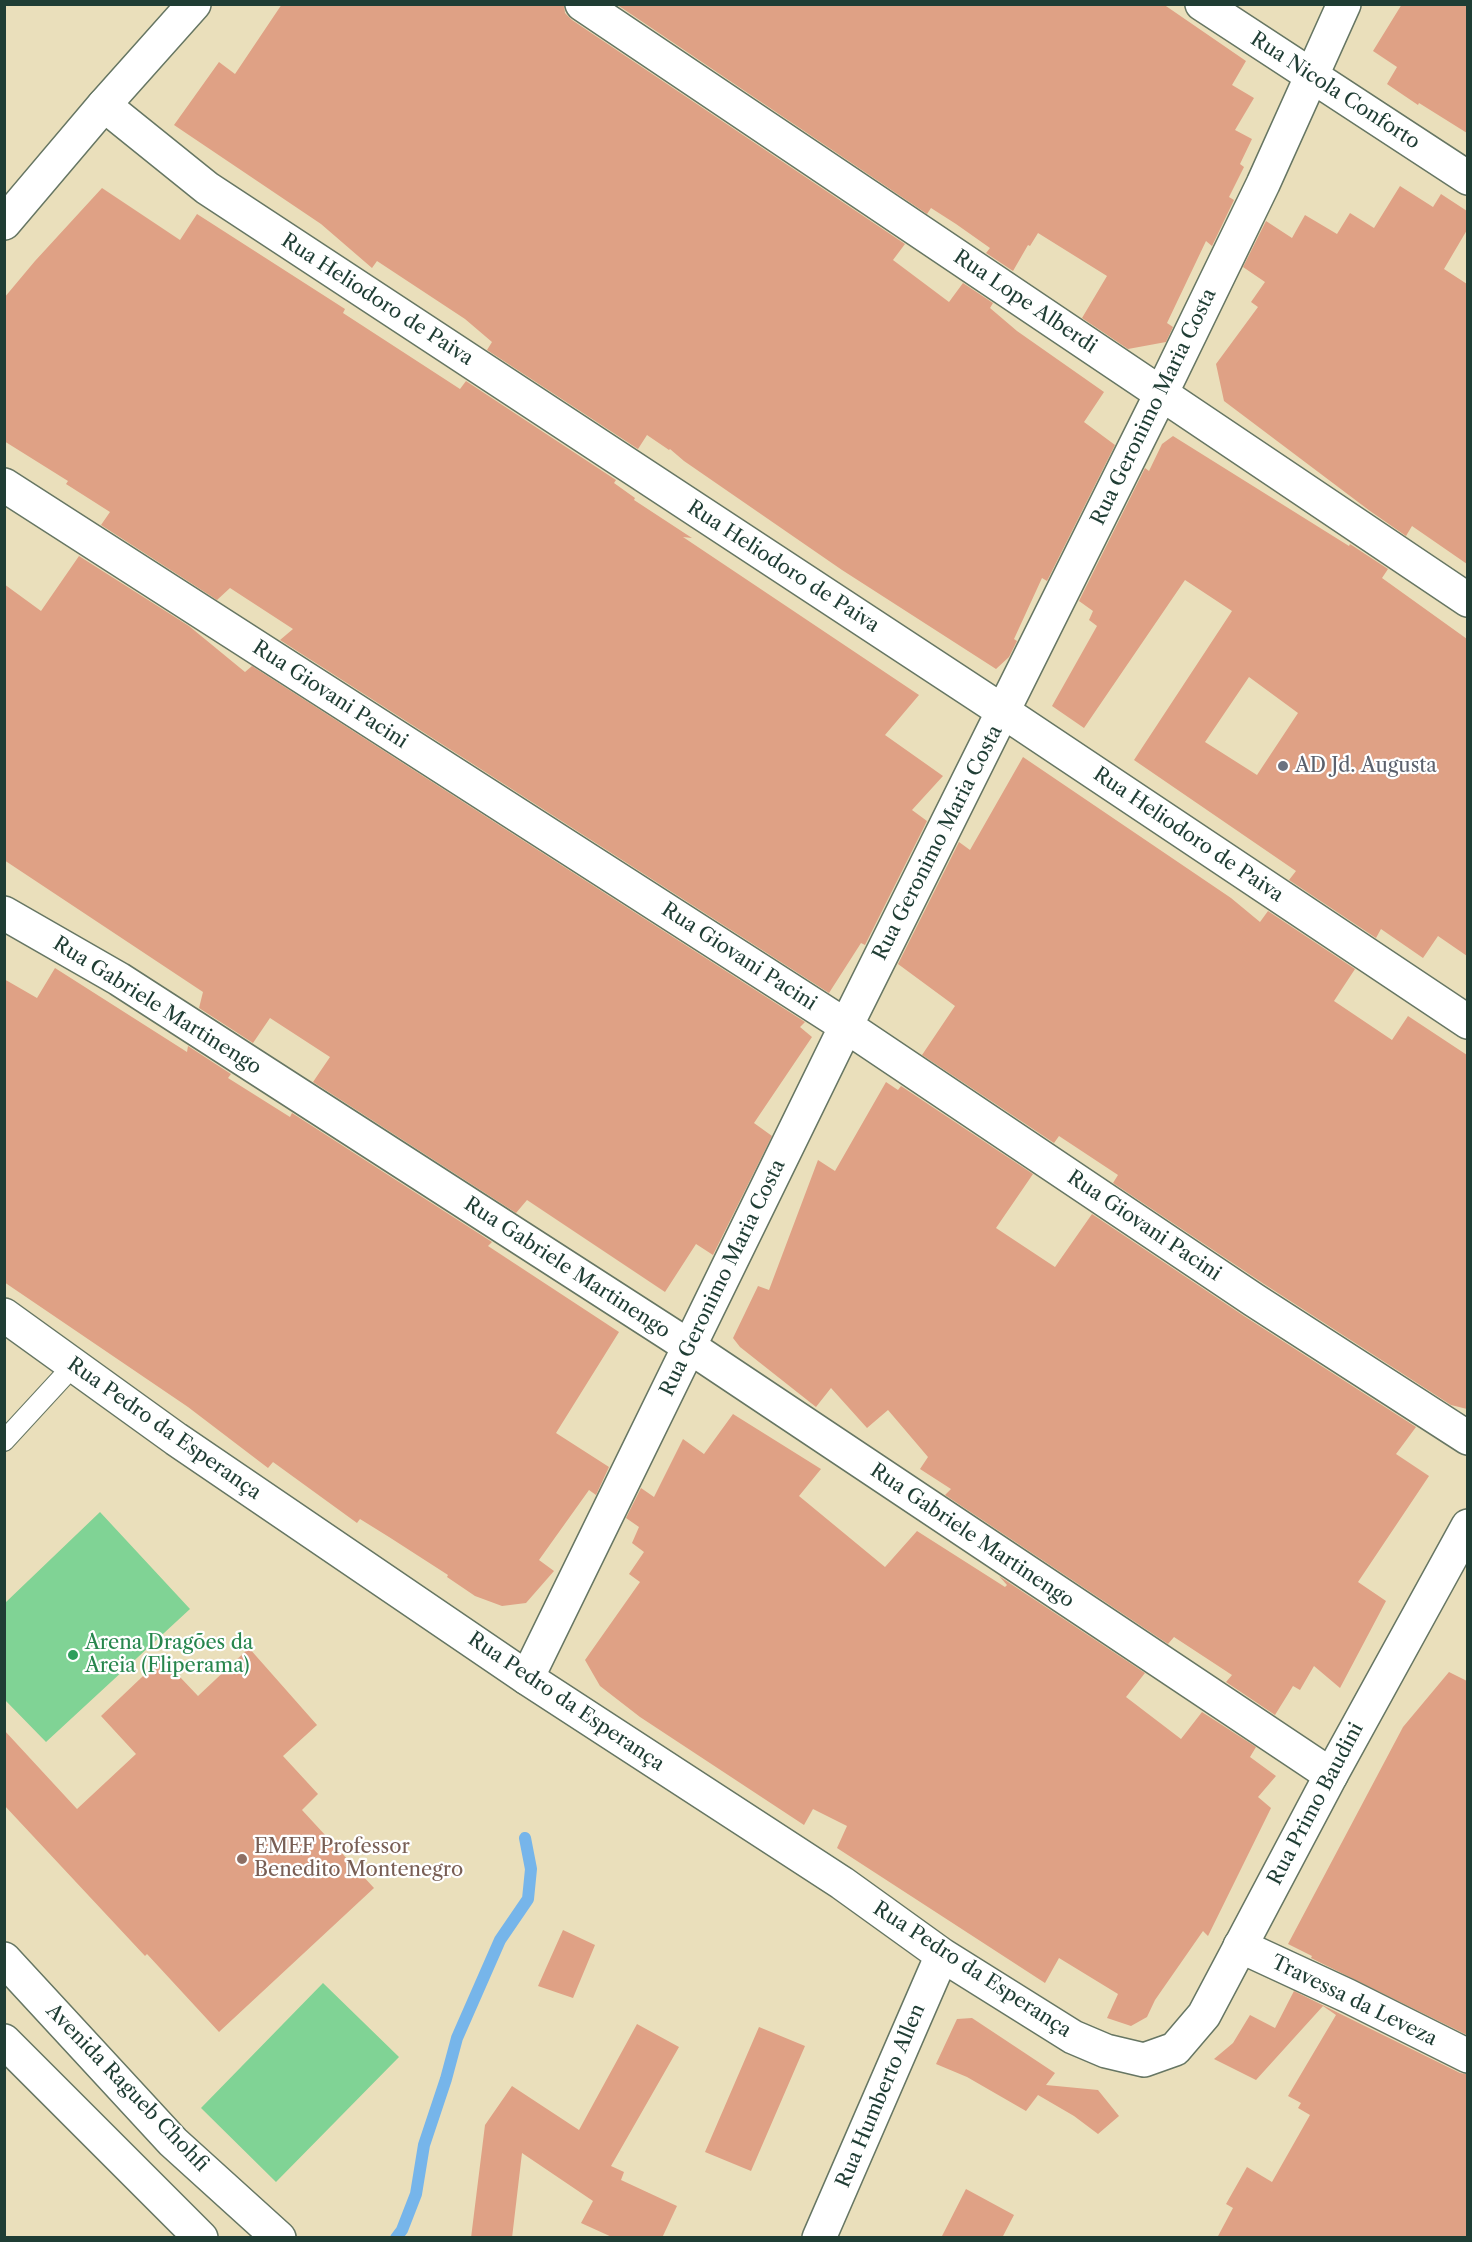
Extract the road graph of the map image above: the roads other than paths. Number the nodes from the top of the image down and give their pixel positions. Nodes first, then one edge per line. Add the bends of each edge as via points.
1 (194, 4) edge
2 (582, 4) edge
3 (1202, 4) edge
4 (1344, 4) edge
5 (1311, 77) junction
6 (104, 105) junction
7 (1467, 178) edge
8 (4, 223) edge
9 (1161, 394) junction
10 (4, 485) edge
11 (1467, 600) edge
12 (1004, 712) junction
13 (4, 913) edge
14 (1467, 1022) edge
15 (846, 1026) junction
16 (4, 1315) edge
17 (690, 1347) junction
18 (74, 1366) junction
19 (1467, 1438) edge
20 (4, 1441) edge
21 (1467, 1526) edge
22 (527, 1678) junction
23 (1331, 1775) junction
24 (1240, 1946) junction
25 (942, 1955) junction
26 (4, 1959) edge
27 (4, 2042) edge
28 (1467, 2056) edge
29 (1144, 2060) joint
30 (201, 2238) edge
31 (279, 2238) edge
32 (819, 2238) edge

1 - 6 street
2 - 9 street, Rua Lope Alberdi
3 - 5 street, Rua Nicola Conforto
4 - 5 street, Rua Geronimo Maria Costa
5 - 7 street, Rua Nicola Conforto
5 - 9 street, Rua Geronimo Maria Costa
6 - 8 street
6 - 12 street, Rua Heliodoro de Paiva via 217,194
9 - 11 street, Rua Lope Alberdi
9 - 12 street, Rua Geronimo Maria Costa
10 - 15 street, Rua Giovani Pacini
12 - 14 street, Rua Heliodoro de Paiva
12 - 15 street, Rua Geronimo Maria Costa
13 - 17 street, Rua Gabriele Martinengo via 119,979
15 - 17 street, Rua Geronimo Maria Costa
15 - 19 street, Rua Giovani Pacini
16 - 18 street, Rua Pedro da Esperança
17 - 22 street, Rua Geronimo Maria Costa
17 - 23 street, Rua Gabriele Martinengo
18 - 20 lane
18 - 22 street, Rua Pedro da Esperança
21 - 23 street, Rua Primo Baudini
22 - 25 street, Rua Pedro da Esperança via 842,1883
23 - 24 street, Rua Primo Baudini
24 - 28 street, Travessa da Leveza
24 - 29 street, Rua Primo Baudini via 1204,2015 1174,2049
25 - 29 street, Rua Pedro da Esperança via 1073,2037 1106,2051
25 - 32 street, Rua Humberto Allen
26 - 31 street, Avenida Ragueb Chohfi via 173,2142
27 - 30 street

